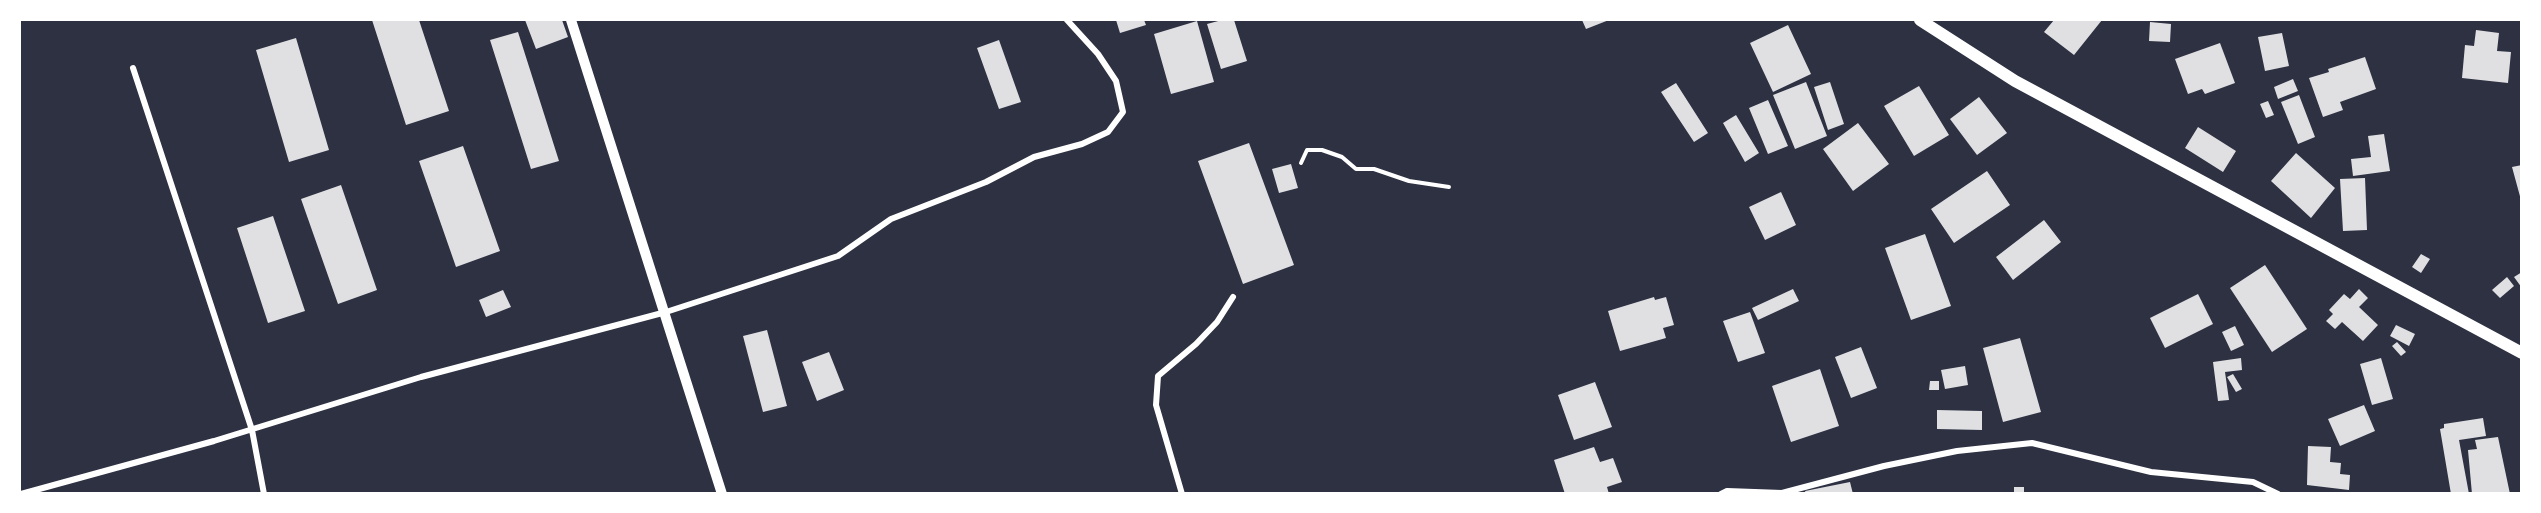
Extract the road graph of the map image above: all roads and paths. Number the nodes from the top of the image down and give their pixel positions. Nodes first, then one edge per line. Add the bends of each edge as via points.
1 (571, 20) edge
2 (1067, 20) edge
3 (1920, 20) edge
4 (133, 68) dead end
5 (1301, 163) dead end
6 (1449, 187) dead end
7 (1233, 297) dead end
8 (666, 312) junction
9 (2522, 352) edge
10 (252, 429) junction
11 (21, 494) edge
12 (264, 494) edge
13 (722, 494) edge
14 (1182, 494) edge
15 (1721, 494) edge
16 (2278, 494) edge

1 - 8 street
2 - 8 street via 1116,81 1123,112 1108,132 1082,144 1034,157 986,182 891,219 838,256
3 - 9 main road via 2015,81
4 - 10 street
5 - 6 path via 1307,150 1322,150 1342,157 1356,169 1374,169 1409,181
7 - 14 street via 1217,322 1158,376 1156,405
8 - 10 street via 421,377
8 - 13 street
10 - 11 street
10 - 12 street
15 - 16 street via 1782,493 1946,453 2032,443 2151,472 2253,482

